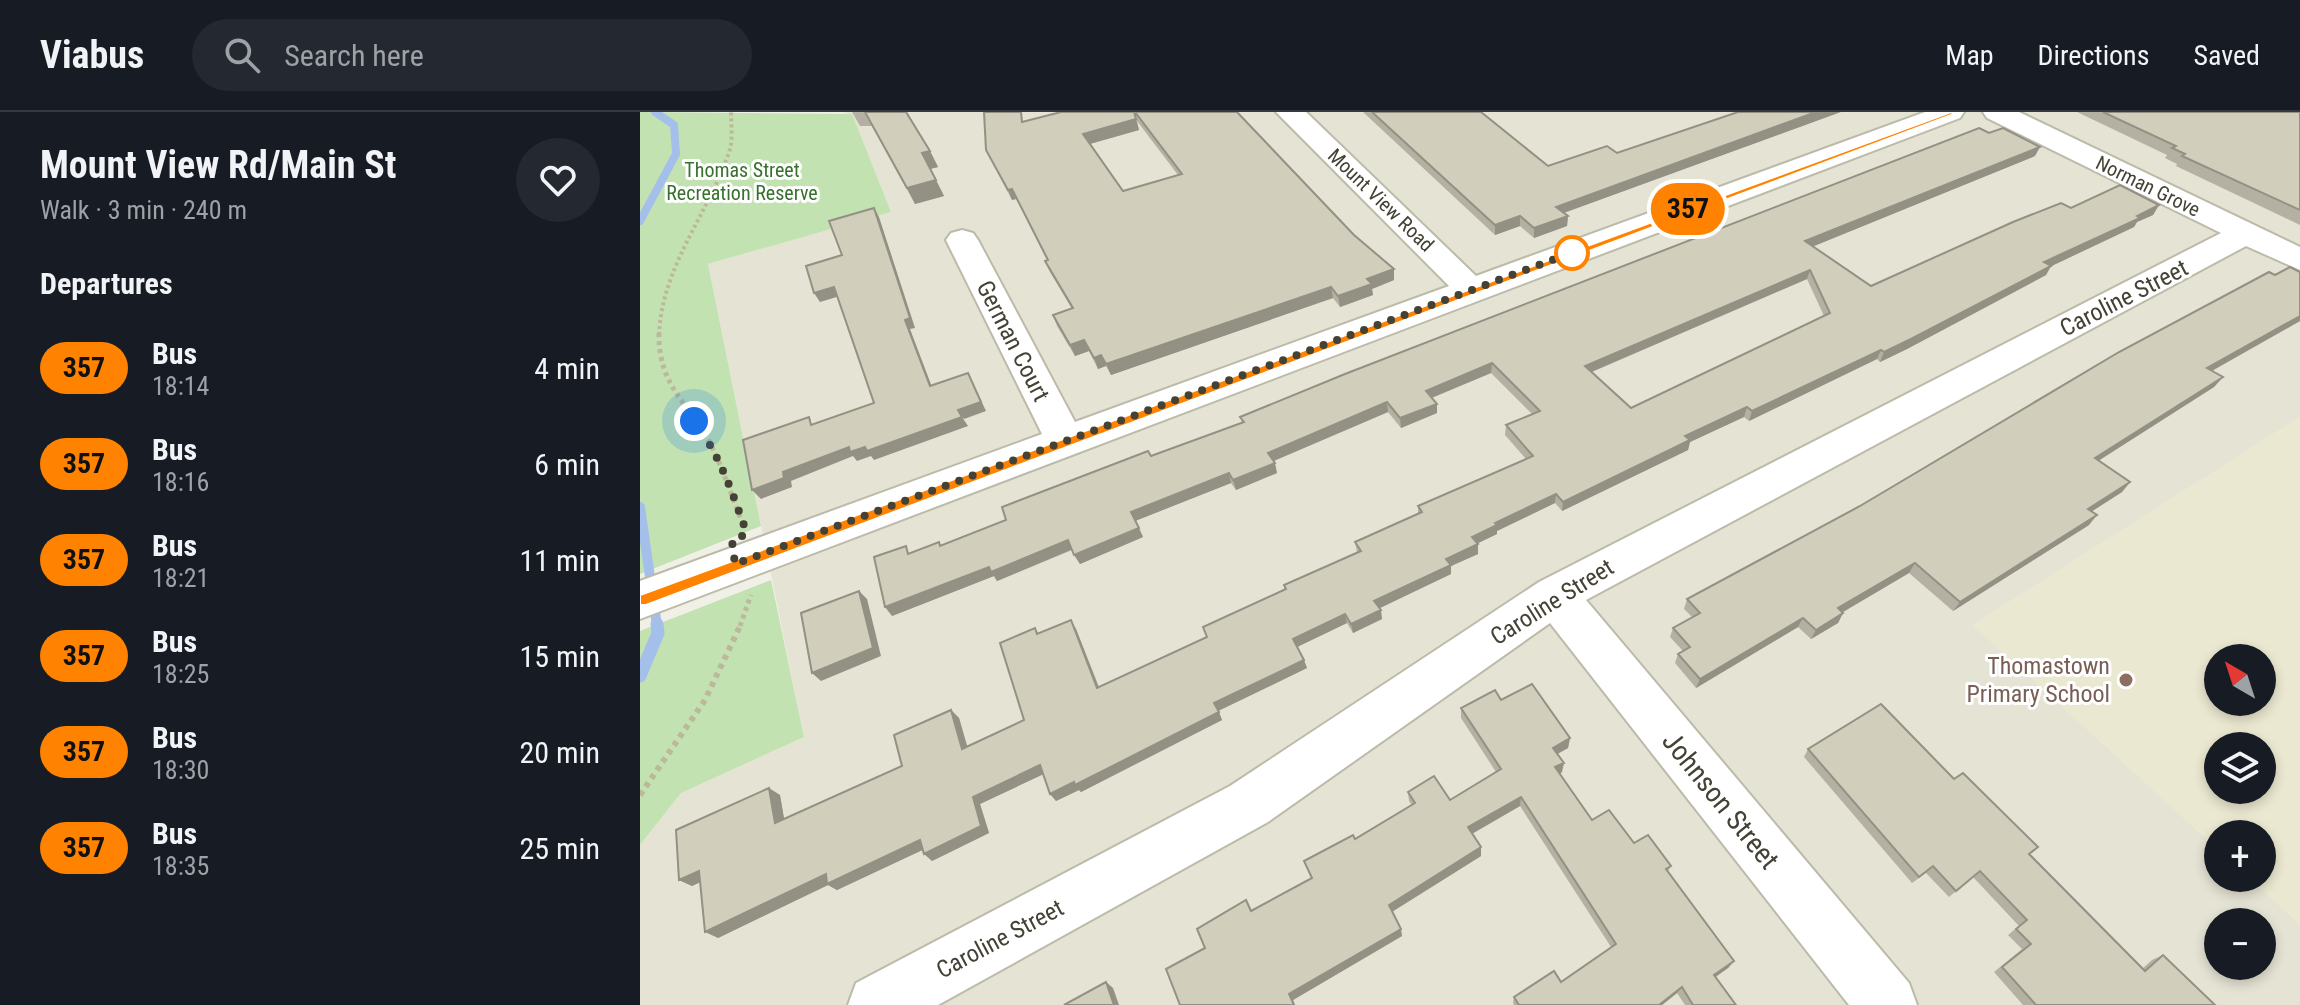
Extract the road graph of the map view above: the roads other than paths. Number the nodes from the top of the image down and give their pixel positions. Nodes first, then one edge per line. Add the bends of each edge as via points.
1 (1290, 112) edge
2 (1950, 112) edge
3 (1997, 112) edge
4 (2246, 233) junction
5 (962, 240) dead end
6 (2300, 260) edge
7 (1469, 291) junction
8 (1065, 441) junction
9 (1555, 595) junction
10 (640, 600) edge
11 (878, 1005) edge
12 (1887, 1005) edge

1 - 7 street, Mount View Road via 1458,274
2 - 7 street
3 - 4 street, Norman Grove
4 - 6 street, Norman Grove
4 - 9 street, Caroline Street
5 - 8 street, German Court
7 - 8 street
8 - 10 street
9 - 11 street, Caroline Street via 1249,804
9 - 12 street, Johnson Street

